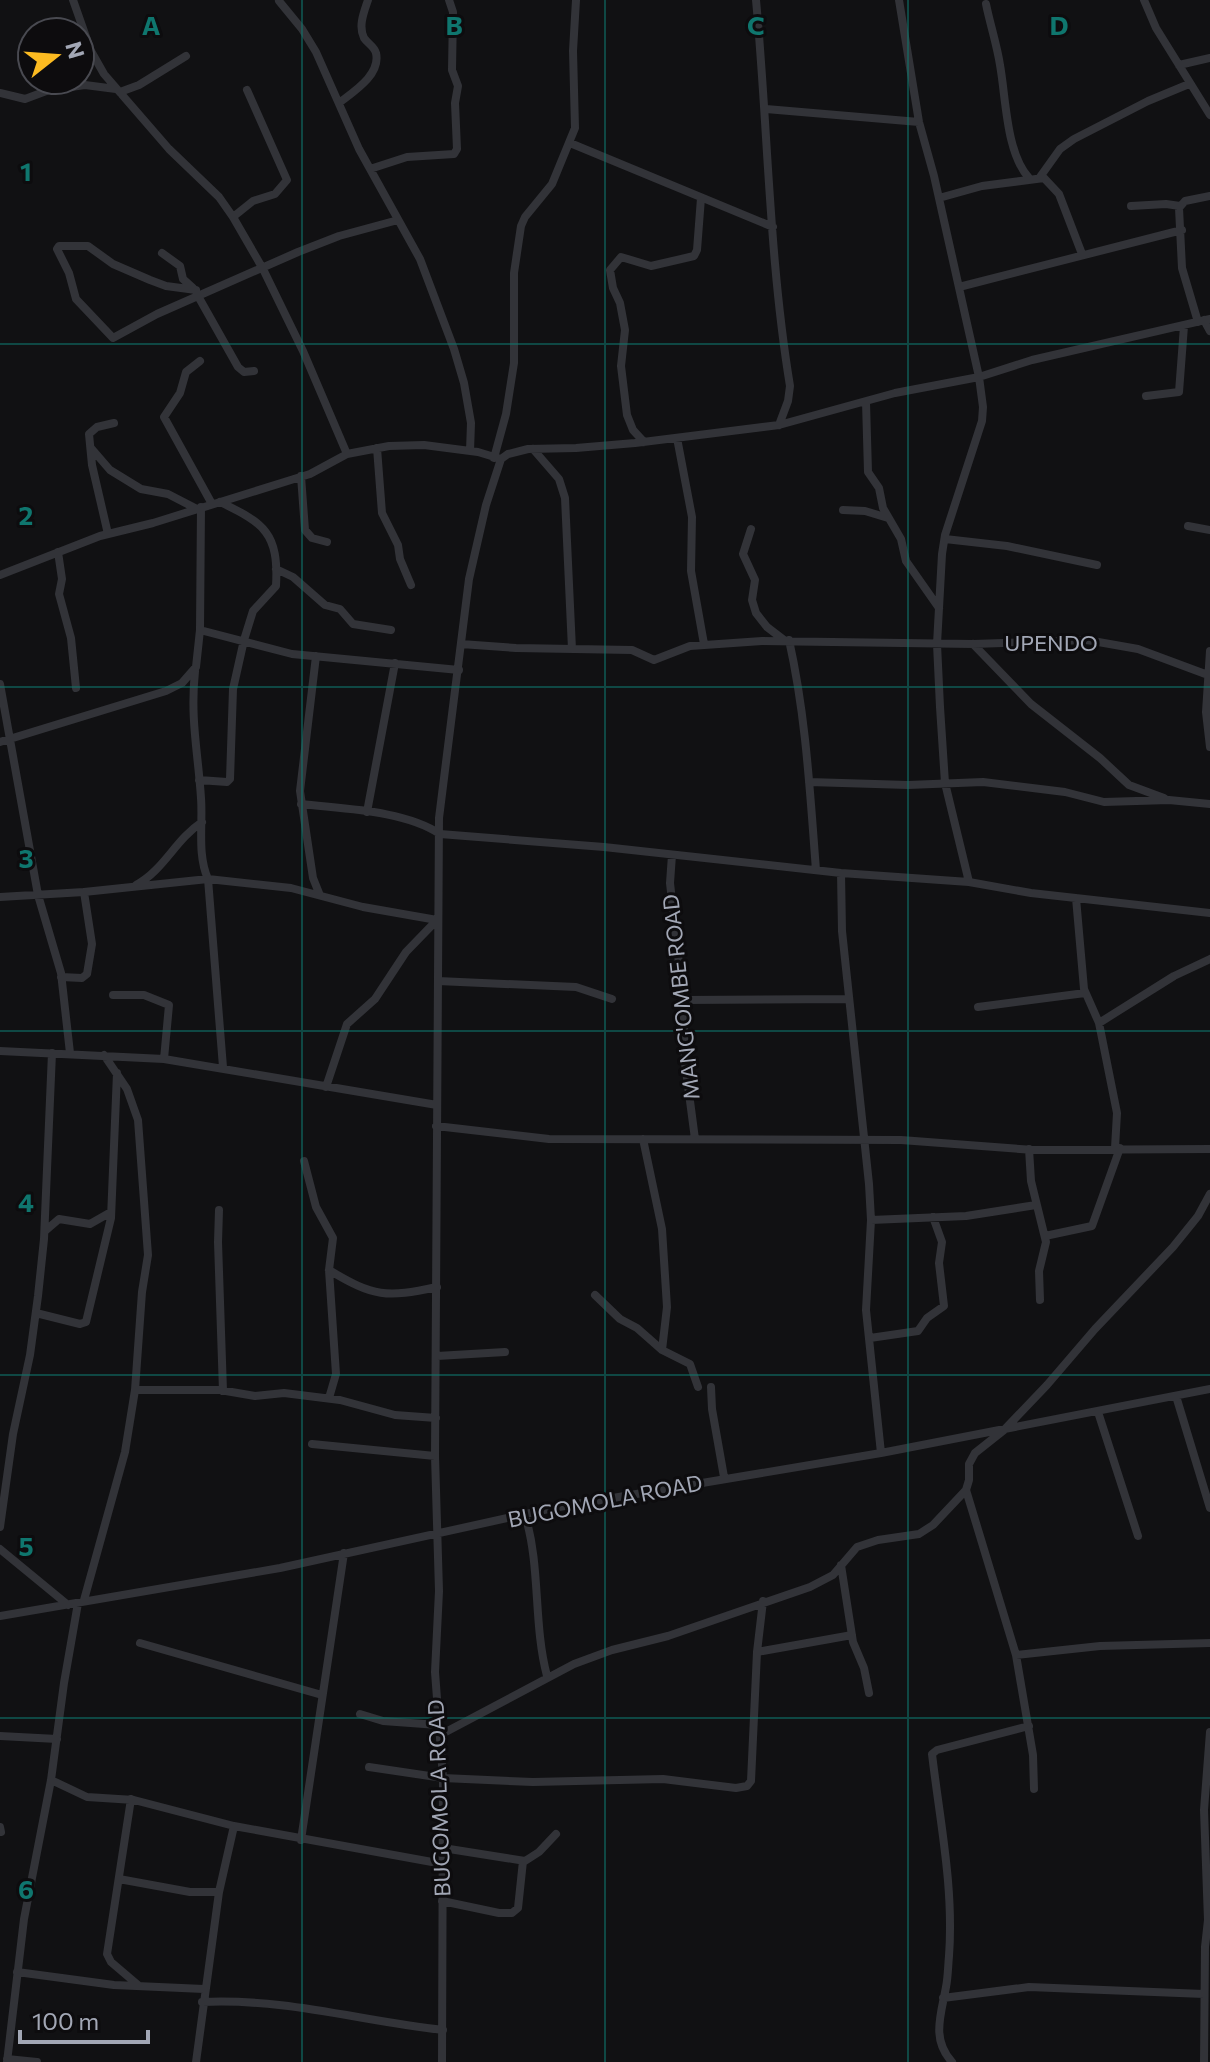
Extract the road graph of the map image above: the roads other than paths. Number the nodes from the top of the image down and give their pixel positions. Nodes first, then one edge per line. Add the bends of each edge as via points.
1 (73, 0) edge
2 (368, 0) edge
3 (449, 0) edge
4 (576, 0) edge
5 (756, 0) edge
6 (899, 0) edge
7 (1144, 0) edge
8 (279, 1) edge
9 (986, 4) dead end
10 (186, 56) dead end
11 (1210, 58) edge
12 (1179, 65) junction
13 (1189, 84) junction
14 (118, 90) junction
15 (247, 90) dead end
16 (0, 93) edge
17 (339, 103) junction
18 (766, 109) junction
19 (1210, 115) edge
20 (919, 122) junction
21 (570, 143) junction
22 (370, 169) junction
23 (1040, 177) junction
24 (1029, 178) junction
25 (1210, 196) edge
26 (701, 198) junction
27 (939, 198) junction
28 (1131, 206) dead end
29 (1180, 206) junction
30 (233, 217) junction
31 (398, 220) junction
32 (773, 227) junction
33 (1182, 230) junction
34 (162, 253) dead end
35 (1082, 254) junction
36 (263, 269) junction
37 (959, 287) junction
38 (199, 293) junction
39 (1204, 320) edge
40 (1184, 326) junction
41 (1210, 331) edge
42 (200, 361) dead end
43 (254, 371) dead end
44 (979, 377) junction
45 (1146, 396) dead end
46 (866, 402) junction
47 (114, 423) dead end
48 (779, 425) junction
49 (677, 438) junction
50 (644, 442) junction
51 (90, 447) junction
52 (377, 448) junction
53 (533, 449) junction
54 (470, 451) junction
55 (347, 454) junction
56 (498, 458) junction
57 (301, 476) junction
58 (216, 503) junction
59 (199, 508) junction
60 (843, 510) dead end
61 (889, 518) junction
62 (1188, 526) dead end
63 (751, 529) dead end
64 (1210, 530) edge
65 (108, 534) junction
66 (945, 539) junction
67 (327, 542) dead end
68 (58, 552) junction
69 (1097, 565) dead end
70 (276, 569) junction
71 (0, 575) edge
72 (411, 585) dead end
73 (939, 608) junction
74 (200, 630) junction
75 (391, 630) dead end
76 (244, 640) junction
77 (787, 640) junction
78 (461, 644) junction
79 (704, 644) junction
80 (937, 644) junction
81 (973, 644) junction
82 (572, 649) junction
83 (1210, 651) edge
84 (316, 656) junction
85 (395, 663) junction
86 (459, 670) junction
87 (195, 671) junction
88 (1208, 675) junction
89 (0, 684) edge
90 (76, 688) dead end
91 (11, 738) junction
92 (0, 742) edge
93 (1210, 747) edge
94 (199, 780) junction
95 (809, 782) junction
96 (945, 783) junction
97 (1169, 800) junction
98 (301, 804) junction
99 (1210, 804) edge
100 (367, 812) junction
101 (202, 822) junction
102 (440, 834) junction
103 (672, 855) junction
104 (816, 870) junction
105 (841, 873) junction
106 (208, 879) junction
107 (969, 882) junction
108 (131, 888) junction
109 (84, 892) junction
110 (319, 893) junction
111 (38, 895) junction
112 (0, 897) edge
113 (1076, 898) junction
114 (1210, 913) edge
115 (437, 920) junction
116 (1210, 959) edge
117 (61, 977) junction
118 (438, 981) junction
119 (1085, 993) junction
120 (113, 995) dead end
121 (612, 999) dead end
122 (849, 999) junction
123 (683, 1000) junction
124 (978, 1007) dead end
125 (1099, 1023) junction
126 (0, 1051) edge
127 (52, 1053) junction
128 (70, 1053) junction
129 (104, 1055) junction
130 (164, 1059) junction
131 (223, 1067) junction
132 (117, 1072) junction
133 (326, 1087) junction
134 (437, 1105) junction
135 (436, 1126) junction
136 (643, 1139) junction
137 (695, 1139) junction
138 (864, 1141) junction
139 (1118, 1148) junction
140 (1029, 1149) junction
141 (1210, 1149) edge
142 (304, 1161) dead end
143 (1210, 1194) edge
144 (1036, 1205) junction
145 (219, 1210) dead end
146 (111, 1212) junction
147 (933, 1217) junction
148 (871, 1220) junction
149 (44, 1232) junction
150 (1045, 1236) junction
151 (329, 1270) junction
152 (437, 1287) junction
153 (595, 1295) dead end
154 (1040, 1300) dead end
155 (36, 1313) junction
156 (870, 1338) junction
157 (662, 1350) junction
158 (505, 1352) dead end
159 (437, 1356) junction
160 (698, 1387) dead end
161 (711, 1387) dead end
162 (1210, 1389) edge
163 (135, 1390) junction
164 (223, 1391) junction
165 (1176, 1396) junction
166 (329, 1398) junction
167 (1098, 1412) junction
168 (436, 1418) junction
169 (1004, 1430) junction
170 (312, 1444) dead end
171 (881, 1453) junction
172 (435, 1456) junction
173 (724, 1477) junction
174 (966, 1490) junction
175 (1210, 1508) edge
176 (525, 1515) junction
177 (0, 1527) edge
178 (438, 1535) junction
179 (1138, 1536) dead end
180 (0, 1549) edge
181 (344, 1553) junction
182 (841, 1565) junction
183 (763, 1601) junction
184 (77, 1603) junction
185 (0, 1616) edge
186 (852, 1635) junction
187 (140, 1643) dead end
188 (1210, 1643) edge
189 (757, 1652) junction
190 (1016, 1655) junction
191 (547, 1676) junction
192 (869, 1693) dead end
193 (322, 1695) junction
194 (360, 1714) dead end
195 (1029, 1726) junction
196 (439, 1730) junction
197 (1210, 1732) edge
198 (0, 1736) edge
199 (57, 1739) junction
200 (369, 1767) dead end
201 (443, 1778) junction
202 (51, 1780) junction
203 (1034, 1789) dead end
204 (131, 1799) junction
205 (1207, 1811) edge
206 (234, 1826) junction
207 (556, 1834) dead end
208 (301, 1840) junction
209 (443, 1848) junction
210 (523, 1861) junction
211 (443, 1864) junction
212 (119, 1879) junction
213 (219, 1892) junction
214 (442, 1901) junction
215 (1209, 1920) edge
216 (17, 1972) junction
217 (138, 1985) junction
218 (204, 1989) junction
219 (1204, 1994) junction
220 (943, 1998) junction
221 (202, 2002) junction
222 (443, 2030) junction
223 (7, 2060) edge
224 (37, 2062) edge
225 (196, 2062) edge
226 (442, 2062) edge
227 (952, 2062) edge
228 (1204, 2062) edge

1 - 14 street via 98,66
2 - 17 street via 362,29 375,50 376,66
3 - 22 street via 452,70 458,86 455,153 407,157
4 - 21 street, BUGOMOLA ROAD via 575,124
5 - 18 street
6 - 20 street
7 - 12 street
8 - 17 street via 316,52
9 - 24 street via 1015,151
10 - 14 street via 139,85
11 - 12 street
12 - 13 street
13 - 19 street
13 - 23 street via 1074,139
14 - 16 street via 85,85 25,99
14 - 30 street
15 - 30 street via 287,180 275,194 253,201
17 - 22 street
18 - 20 street
18 - 32 street
20 - 27 street
21 - 26 street
21 - 56 street, BUGOMOLA ROAD via 552,184 521,226 514,273 514,363
22 - 31 street
23 - 24 street
23 - 35 street via 1059,194
24 - 27 street
25 - 29 street
26 - 32 street
26 - 50 street via 694,256 651,266 621,257 610,270 625,330 621,366 627,415
27 - 37 street
28 - 29 street
29 - 33 street
30 - 36 street
31 - 36 street via 339,236
31 - 54 street via 420,259 457,358 471,418
32 - 48 street via 790,391
33 - 35 street
33 - 39 street via 1182,268
34 - 38 street via 180,266 184,281
35 - 37 street
36 - 38 street
36 - 55 street
37 - 44 street
38 - 38 street via 112,338 76,299 57,249 86,245 150,280
38 - 43 street via 238,367
39 - 40 street
39 - 41 street
40 - 44 street
40 - 45 street via 1179,392
42 - 58 street via 186,372 164,417
44 - 46 street
44 - 66 street via 982,421
46 - 48 street
46 - 61 street via 867,470
47 - 51 street via 91,430
48 - 49 street
49 - 50 street
49 - 79 street via 692,520 691,571
50 - 53 street
51 - 59 street via 110,470 141,489
51 - 65 street
52 - 54 street via 424,445
52 - 55 street
52 - 72 street via 382,513
53 - 56 street
53 - 82 street via 563,486
54 - 56 street
55 - 57 street
56 - 78 street, BUGOMOLA ROAD via 476,546
57 - 58 street
57 - 67 street via 307,535
58 - 59 street
58 - 70 street via 250,516 265,529
59 - 65 street
59 - 74 street
60 - 61 street
61 - 73 street via 906,561
62 - 64 street
63 - 77 street via 743,554 754,578 753,604 760,620
65 - 68 street
66 - 69 street
66 - 73 street
68 - 71 street
68 - 90 street via 59,594
70 - 75 street via 325,605 340,609 355,625
70 - 76 street via 276,586 253,611
73 - 80 street
74 - 76 street
74 - 87 street
76 - 84 street via 278,652
76 - 94 street via 233,689 230,779
77 - 79 street, UPENDO
77 - 80 street, UPENDO
77 - 95 street via 803,705
78 - 82 street, UPENDO
78 - 86 street, BUGOMOLA ROAD
79 - 82 street, UPENDO via 655,660 632,650
80 - 81 street, UPENDO
80 - 96 street
81 - 88 street, UPENDO via 1087,640 1138,649
81 - 97 street via 1031,704 1129,785
83 - 88 street
84 - 85 street
84 - 98 street
85 - 86 street
85 - 100 street
86 - 102 street, BUGOMOLA ROAD
87 - 91 street via 166,691
87 - 94 street via 192,717
88 - 93 street
89 - 91 street
91 - 92 street
91 - 111 street
94 - 101 street
95 - 96 street
95 - 104 street
96 - 97 street via 1019,785 1098,802
96 - 107 street
97 - 99 street
98 - 100 street
98 - 110 street
100 - 102 street via 422,823
101 - 106 street via 201,860
101 - 108 street via 154,874
102 - 103 street
102 - 115 street, BUGOMOLA ROAD
103 - 104 street
103 - 123 street, MANG'OMBE ROAD via 670,883
104 - 105 street
105 - 107 street
105 - 122 street
106 - 108 street
106 - 110 street
106 - 131 street
107 - 113 street
108 - 109 street
109 - 111 street
109 - 117 street via 92,944 87,974
110 - 115 street
111 - 112 street
111 - 117 street
113 - 114 street
113 - 119 street
115 - 118 street, BUGOMOLA ROAD
115 - 133 street via 406,952 375,999 346,1026
116 - 125 street
117 - 128 street
118 - 121 street via 576,987
118 - 134 street, BUGOMOLA ROAD
119 - 124 street
119 - 125 street
120 - 130 street via 167,1002
122 - 123 street
122 - 138 street
123 - 137 street, MANG'OMBE ROAD
125 - 139 street via 1117,1113
126 - 127 street
127 - 128 street
127 - 149 street
128 - 129 street
129 - 130 street
129 - 132 street
130 - 131 street
131 - 133 street
132 - 146 street
132 - 163 street via 138,1120 148,1246
133 - 134 street
134 - 135 street, BUGOMOLA ROAD
135 - 136 street via 527,1138
135 - 152 street, BUGOMOLA ROAD
136 - 137 street
136 - 157 street via 662,1229 667,1304
137 - 138 street
138 - 140 street
138 - 148 street
139 - 140 street
139 - 141 street
139 - 150 street via 1092,1226
140 - 144 street
142 - 151 street via 319,1214 332,1234
143 - 169 street via 1173,1247
144 - 147 street
144 - 150 street
145 - 164 street
146 - 149 street via 90,1224 59,1219
146 - 155 street via 86,1322
147 - 148 street
147 - 156 street via 942,1242 944,1306 918,1331
148 - 156 street via 866,1310
149 - 155 street
150 - 154 street
151 - 152 street via 375,1293
151 - 166 street via 336,1374
152 - 159 street, BUGOMOLA ROAD
153 - 157 street
155 - 177 street
156 - 171 street
157 - 160 street via 690,1364
158 - 159 street
159 - 168 street, BUGOMOLA ROAD
161 - 173 street
162 - 165 street, BUGOMOLA ROAD
163 - 164 street
163 - 184 street via 125,1452
164 - 166 street
165 - 167 street, BUGOMOLA ROAD
165 - 175 street
166 - 168 street via 395,1415
167 - 169 street, BUGOMOLA ROAD
167 - 179 street
168 - 172 street, BUGOMOLA ROAD
169 - 171 street, BUGOMOLA ROAD
169 - 174 street via 972,1458
170 - 172 street
171 - 173 street, BUGOMOLA ROAD
172 - 178 street, BUGOMOLA ROAD
173 - 176 street, BUGOMOLA ROAD
174 - 182 street via 925,1531 860,1546
174 - 190 street
176 - 178 street, BUGOMOLA ROAD
176 - 191 street via 533,1539 537,1621
178 - 181 street, BUGOMOLA ROAD
178 - 196 street, BUGOMOLA ROAD
180 - 184 street
181 - 184 street, BUGOMOLA ROAD
181 - 193 street
182 - 183 street via 817,1584
182 - 186 street
183 - 189 street
183 - 191 street via 668,1636 595,1655
184 - 185 street, BUGOMOLA ROAD
184 - 199 street
186 - 189 street
186 - 192 street
187 - 193 street
188 - 190 street
189 - 201 street via 747,1786 663,1779
190 - 195 street
191 - 196 street
193 - 208 street
194 - 196 street
195 - 203 street
195 - 220 street via 933,1753 950,1899
196 - 201 street, BUGOMOLA ROAD
197 - 205 street
198 - 199 street
199 - 202 street
200 - 201 street
201 - 209 street, BUGOMOLA ROAD
202 - 204 street via 84,1796
202 - 216 street
204 - 206 street
204 - 212 street
205 - 215 street
206 - 208 street
206 - 213 street
207 - 210 street
208 - 211 street
209 - 210 street
209 - 211 street, BUGOMOLA ROAD
210 - 214 street via 518,1908 512,1913
211 - 214 street, BUGOMOLA ROAD
212 - 213 street
212 - 217 street via 107,1954
213 - 218 street
214 - 222 street, BUGOMOLA ROAD
215 - 219 street
216 - 217 street
216 - 223 street
217 - 218 street
218 - 221 street
219 - 220 street via 1039,1986
219 - 228 street
220 - 227 street via 939,2041
221 - 222 street via 276,2003
221 - 225 street
222 - 226 street, BUGOMOLA ROAD
223 - 224 street

